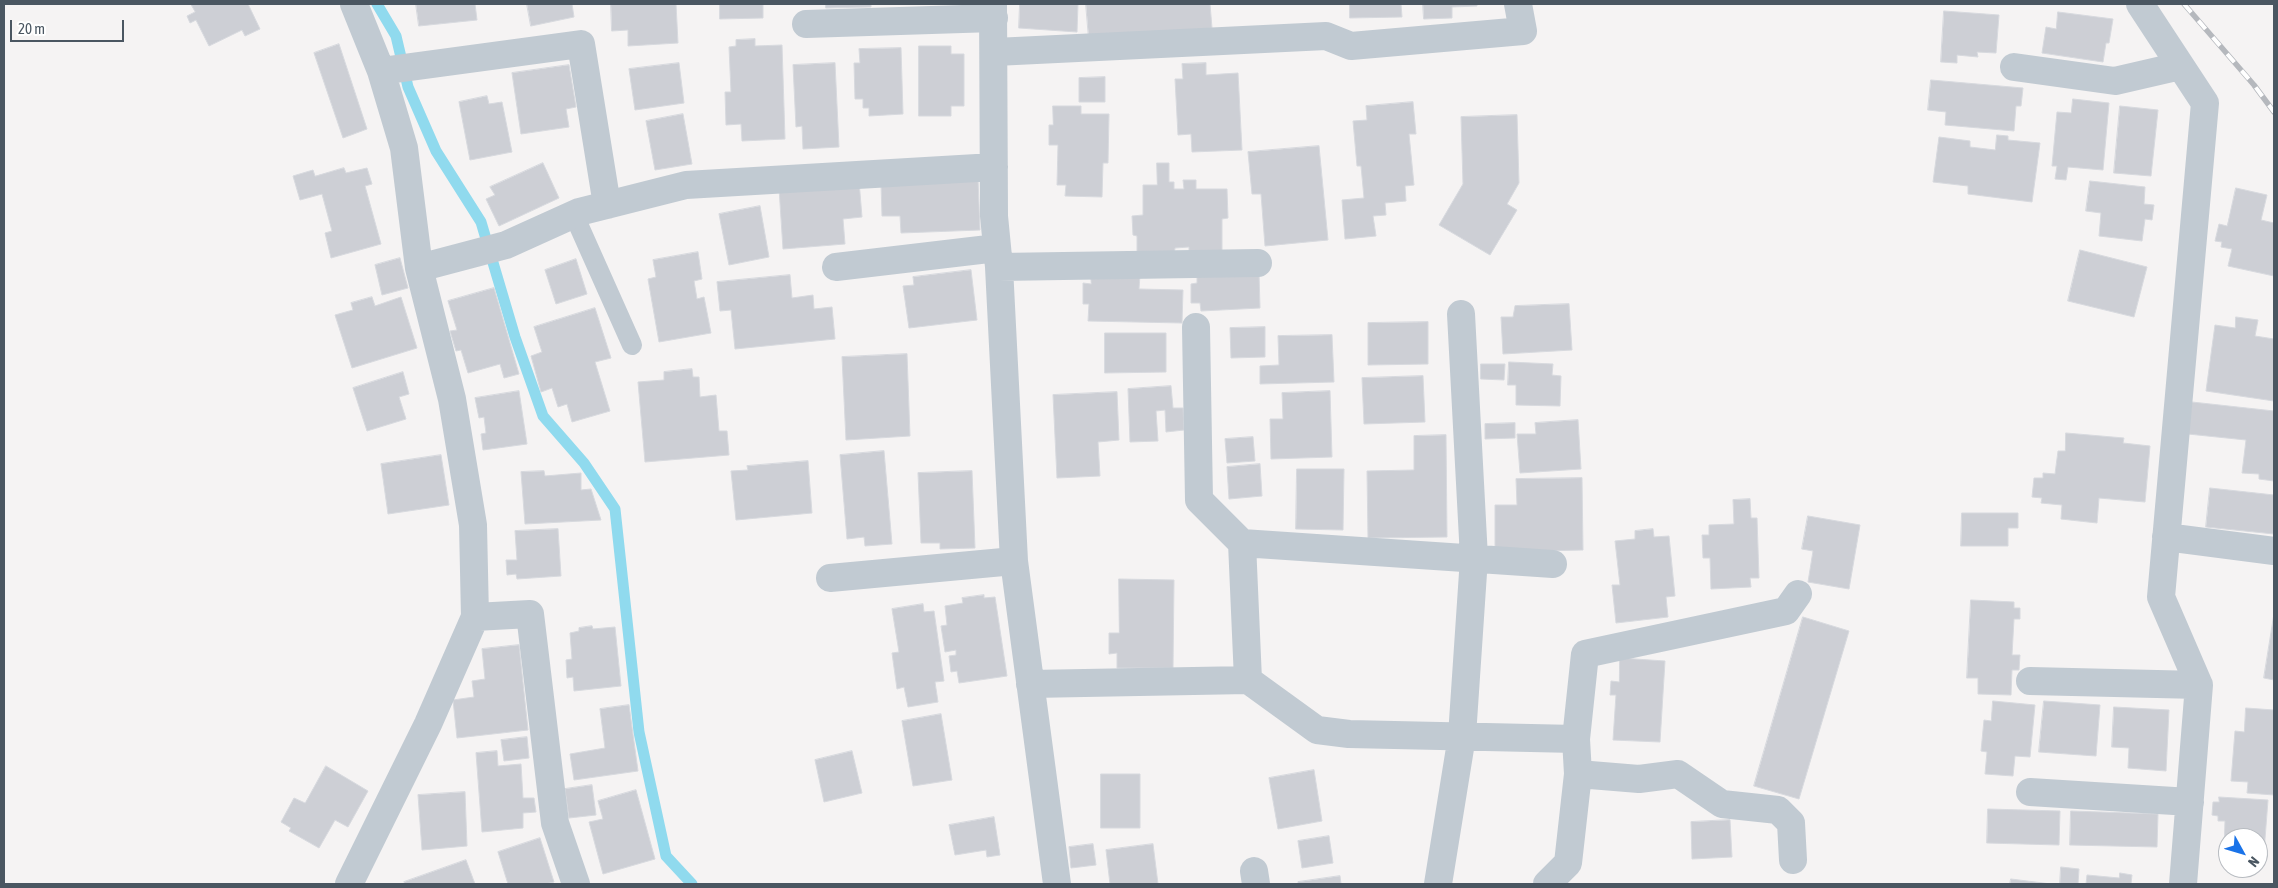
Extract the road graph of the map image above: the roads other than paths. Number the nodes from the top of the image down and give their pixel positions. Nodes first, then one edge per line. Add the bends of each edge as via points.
1 (354, 4) edge
2 (1518, 4) edge
3 (2140, 4) edge
4 (993, 11) edge
5 (806, 24) dead end
6 (995, 52) junction
7 (2180, 66) junction
8 (2014, 67) dead end
9 (388, 70) junction
10 (994, 167) junction
11 (607, 205) junction
12 (574, 215) junction
13 (998, 258) junction
14 (1258, 263) dead end
15 (419, 268) junction
16 (836, 268) dead end
17 (1462, 314) dead end
18 (1196, 327) dead end
19 (632, 344) dead end
20 (2166, 537) junction
21 (1242, 542) junction
22 (2274, 551) edge
23 (1474, 558) junction
24 (1014, 561) junction
25 (1553, 564) dead end
26 (830, 578) dead end
27 (1798, 594) dead end
28 (476, 617) junction
29 (1248, 680) junction
30 (2030, 681) dead end
31 (1030, 684) junction
32 (2199, 685) junction
33 (1462, 736) junction
34 (1576, 739) junction
35 (1578, 774) junction
36 (2030, 792) dead end
37 (2190, 802) junction
38 (1794, 860) dead end
39 (349, 884) edge
40 (576, 884) edge
41 (1057, 884) edge
42 (1438, 884) edge
43 (1547, 884) edge
44 (2183, 884) edge

1 - 9 street
2 - 6 street via 1523,31 1351,46 1326,36
3 - 7 street
4 - 5 street
4 - 6 street
6 - 10 street
7 - 8 street via 2115,81
7 - 20 street via 2206,104
9 - 11 street via 581,44
9 - 15 street via 404,148
10 - 11 street via 686,184
10 - 13 street
11 - 12 street
12 - 15 street via 494,249
12 - 19 lane
13 - 14 street
13 - 16 street
13 - 24 street
15 - 28 street via 452,400 473,525
17 - 23 street
18 - 21 street via 1199,500
20 - 22 street
20 - 32 street via 2161,597
21 - 23 street
21 - 29 street
23 - 25 street
23 - 33 street
24 - 26 street
24 - 31 street
27 - 34 street via 1786,612 1585,654
28 - 39 street via 428,724
28 - 40 street via 530,614 555,823
29 - 31 street
29 - 33 street via 1317,730 1349,734
30 - 32 street
31 - 41 street
32 - 37 street
33 - 34 street
33 - 42 street
34 - 35 street
35 - 38 street via 1639,780 1678,774 1722,804 1778,810 1791,823
35 - 43 street via 1568,863
36 - 37 street
37 - 44 street

